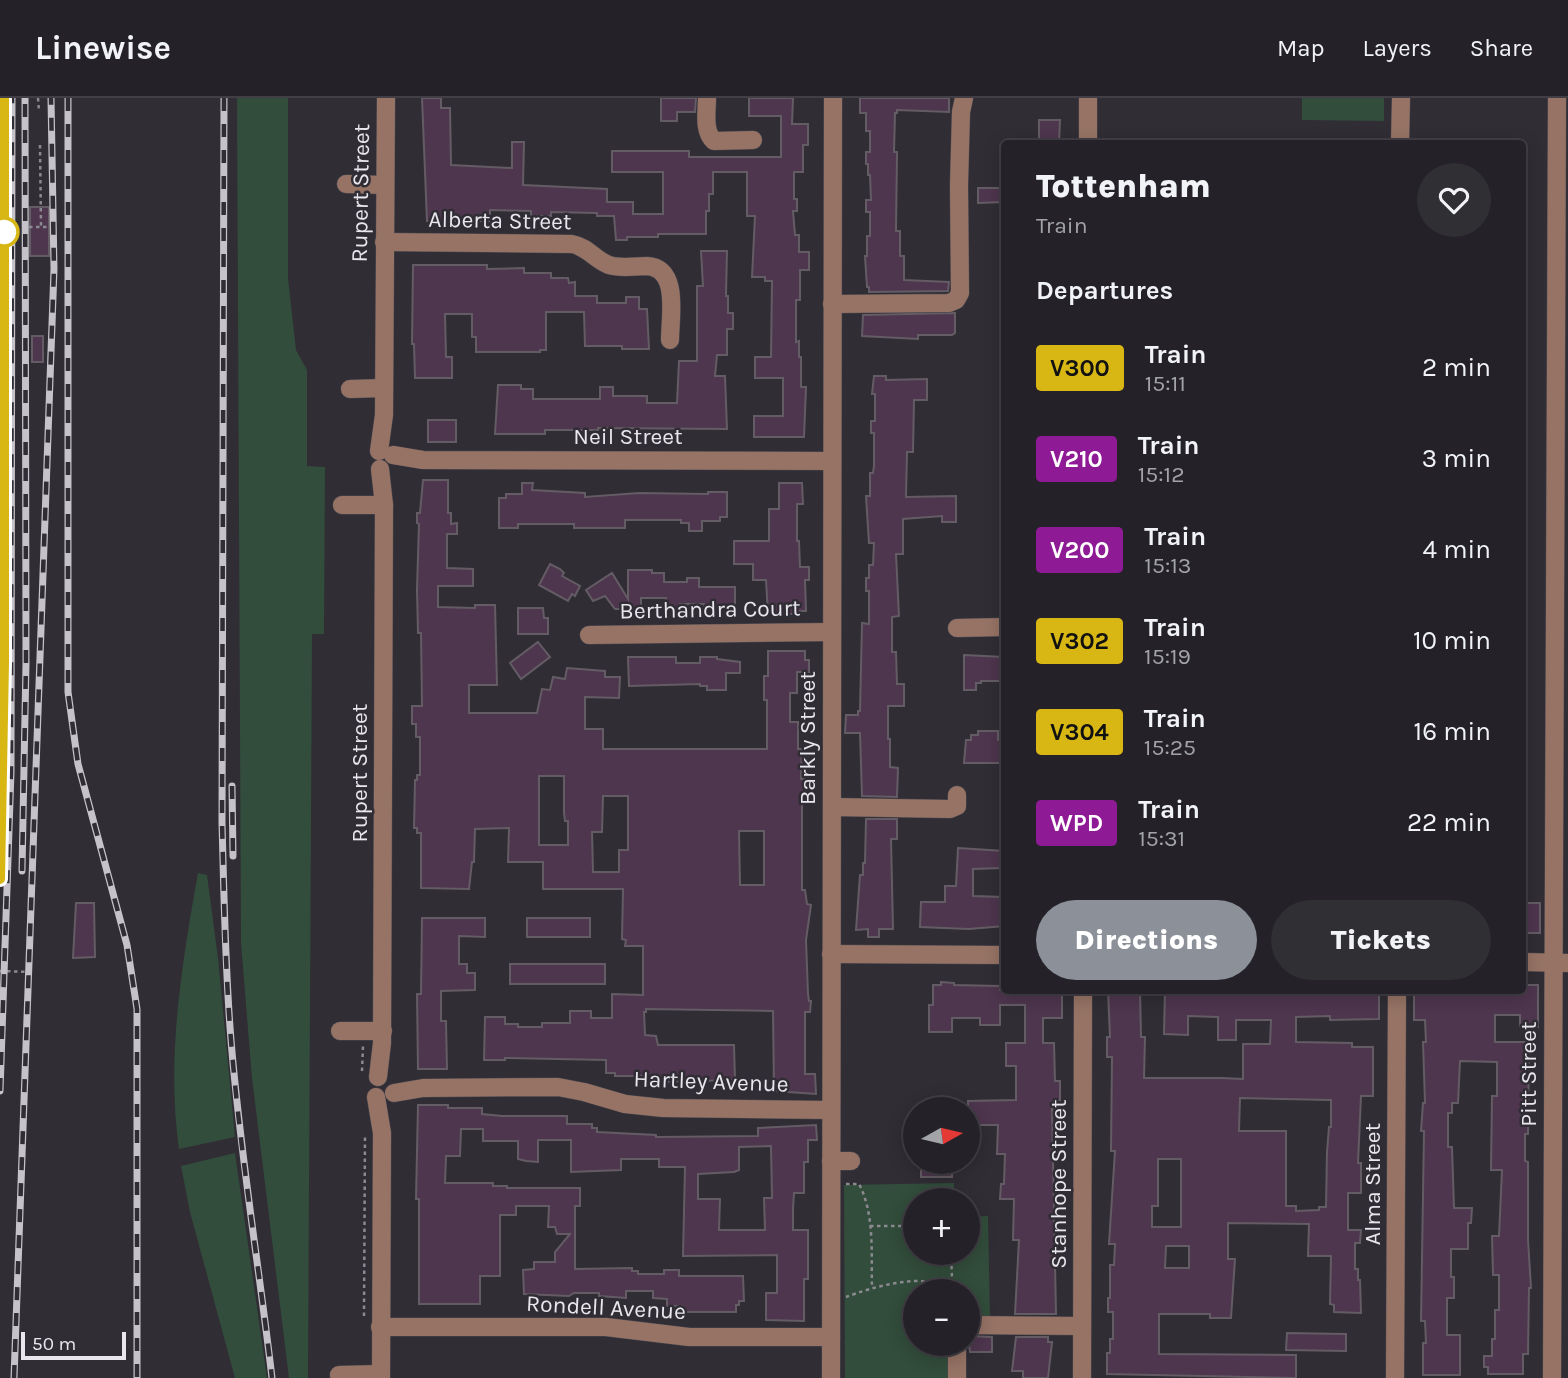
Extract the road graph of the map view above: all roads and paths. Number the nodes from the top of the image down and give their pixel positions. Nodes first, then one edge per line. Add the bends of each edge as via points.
1 (38, 98) edge
2 (386, 98) edge
3 (707, 98) edge
4 (833, 98) edge
5 (964, 98) edge
6 (1088, 98) edge
7 (1401, 98) edge
8 (1557, 98) edge
9 (39, 111) dead end
10 (753, 140) dead end
11 (1087, 140) edge
12 (1401, 140) edge
13 (40, 145) dead end
14 (346, 184) dead end
15 (385, 184) junction
16 (29, 227) dead end
17 (41, 227) junction
18 (51, 227) dead end
19 (384, 242) junction
20 (832, 304) junction
21 (670, 340) dead end
22 (384, 388) junction
23 (350, 389) dead end
24 (387, 460) junction
25 (832, 461) junction
26 (384, 504) junction
27 (342, 505) dead end
28 (1001, 627) edge
29 (957, 628) dead end
30 (832, 632) junction
31 (589, 635) dead end
32 (957, 795) dead end
33 (832, 807) junction
34 (831, 954) junction
35 (1001, 955) edge
36 (1526, 962) edge
37 (1561, 962) edge
38 (0, 971) edge
39 (29, 972) dead end
40 (1083, 994) edge
41 (1397, 994) edge
42 (340, 1031) dead end
43 (382, 1037) junction
44 (386, 1087) junction
45 (831, 1110) junction
46 (851, 1160) dead end
47 (831, 1161) junction
48 (846, 1184) dead end
49 (870, 1226) junction
50 (903, 1226) edge
51 (903, 1283) edge
52 (872, 1288) junction
53 (846, 1297) dead end
54 (980, 1325) edge
55 (1082, 1326) junction
56 (380, 1327) junction
57 (831, 1337) junction
58 (957, 1356) edge
59 (339, 1375) dead end
60 (381, 1376) edge
61 (831, 1378) edge
62 (957, 1378) edge
63 (1082, 1378) edge
64 (1395, 1378) edge
65 (1552, 1378) edge

1 - 9 path
2 - 15 street, Rupert Street
3 - 10 street via 710,137 715,141
4 - 20 street, Barkly Street
5 - 20 street via 957,300
6 - 11 street
7 - 12 street
8 - 37 street, Pitt Street
13 - 17 path
14 - 15 street
15 - 19 street, Rupert Street
16 - 17 path
17 - 18 path
19 - 21 street, Alberta Street via 572,244 608,264 656,268 670,285
19 - 22 street, Rupert Street
20 - 25 street, Barkly Street
22 - 23 street
22 - 24 street, Rupert Street
24 - 25 street, Neil Street
24 - 26 street, Rupert Street
25 - 30 street, Barkly Street
26 - 27 street
26 - 43 street, Rupert Street
28 - 29 street
30 - 31 street, Berthandra Court
30 - 33 street, Barkly Street
32 - 33 street via 957,806 950,809
33 - 34 street, Barkly Street
34 - 35 street
34 - 45 street, Barkly Street
36 - 37 street
37 - 65 street, Pitt Street
38 - 39 path
40 - 55 street, Stanhope Street
41 - 64 street, Alma Street
42 - 43 street
43 - 44 street, Rupert Street
44 - 45 street, Hartley Avenue via 558,1087 625,1104 663,1108
44 - 56 street, Rupert Street
45 - 47 street, Barkly Street
46 - 47 street
47 - 57 street, Barkly Street
48 - 49 path via 859,1184
49 - 50 path
49 - 52 path
51 - 52 path
52 - 53 path
54 - 55 street
55 - 63 street, Stanhope Street
56 - 57 street, Rondell Avenue via 606,1327 689,1337
56 - 60 street, Rupert Street
57 - 61 street, Barkly Street
58 - 62 street
59 - 60 street

